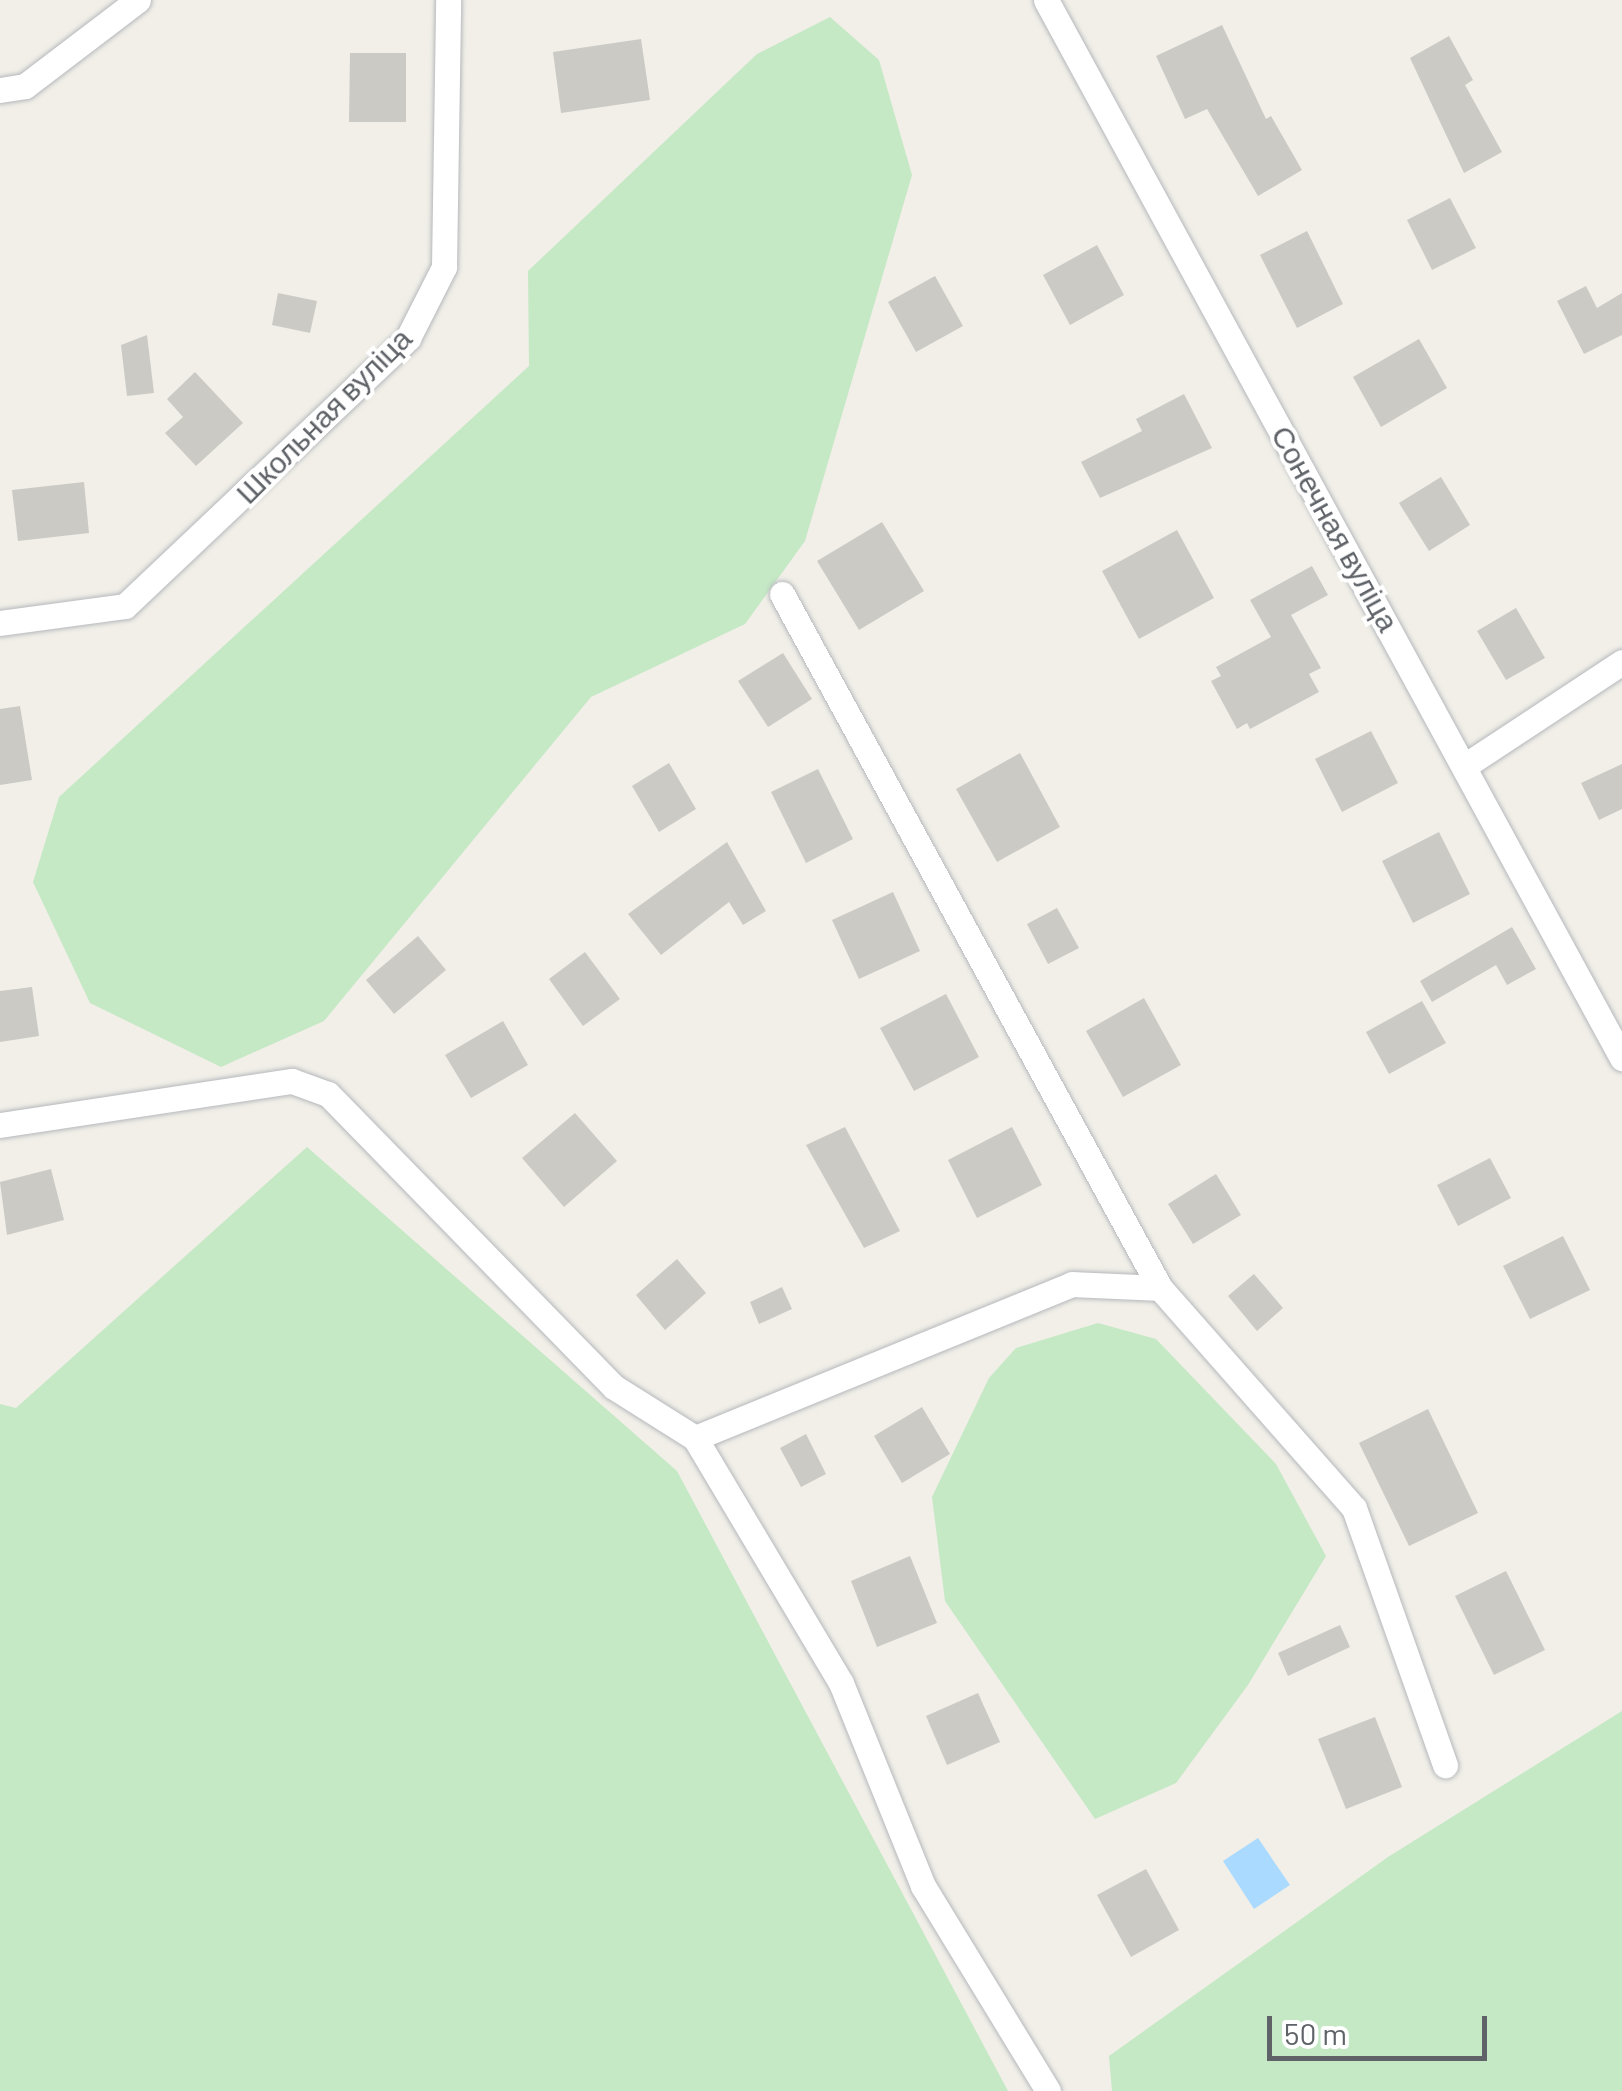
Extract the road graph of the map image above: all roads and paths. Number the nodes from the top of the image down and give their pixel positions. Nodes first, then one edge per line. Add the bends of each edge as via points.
1 (138, 0) edge
2 (448, 0) edge
3 (1046, 0) edge
4 (0, 90) edge
5 (782, 594) dead end
6 (0, 623) edge
7 (1622, 662) edge
8 (1466, 765) junction
9 (1622, 1058) edge
10 (0, 1126) edge
11 (1160, 1288) junction
12 (695, 1438) junction
13 (1445, 1764) dead end
14 (1048, 2091) edge

1 - 4 street via 25,86
2 - 6 street, Школьная вуліца via 444,267 408,338 125,606
3 - 8 street, Сонечная вуліца
5 - 11 street
7 - 8 street
8 - 9 street, Сонечная вуліца
10 - 12 street via 292,1082 328,1094 614,1388
11 - 12 street via 1072,1284
11 - 13 street via 1354,1508
12 - 14 street via 840,1683 923,1886

